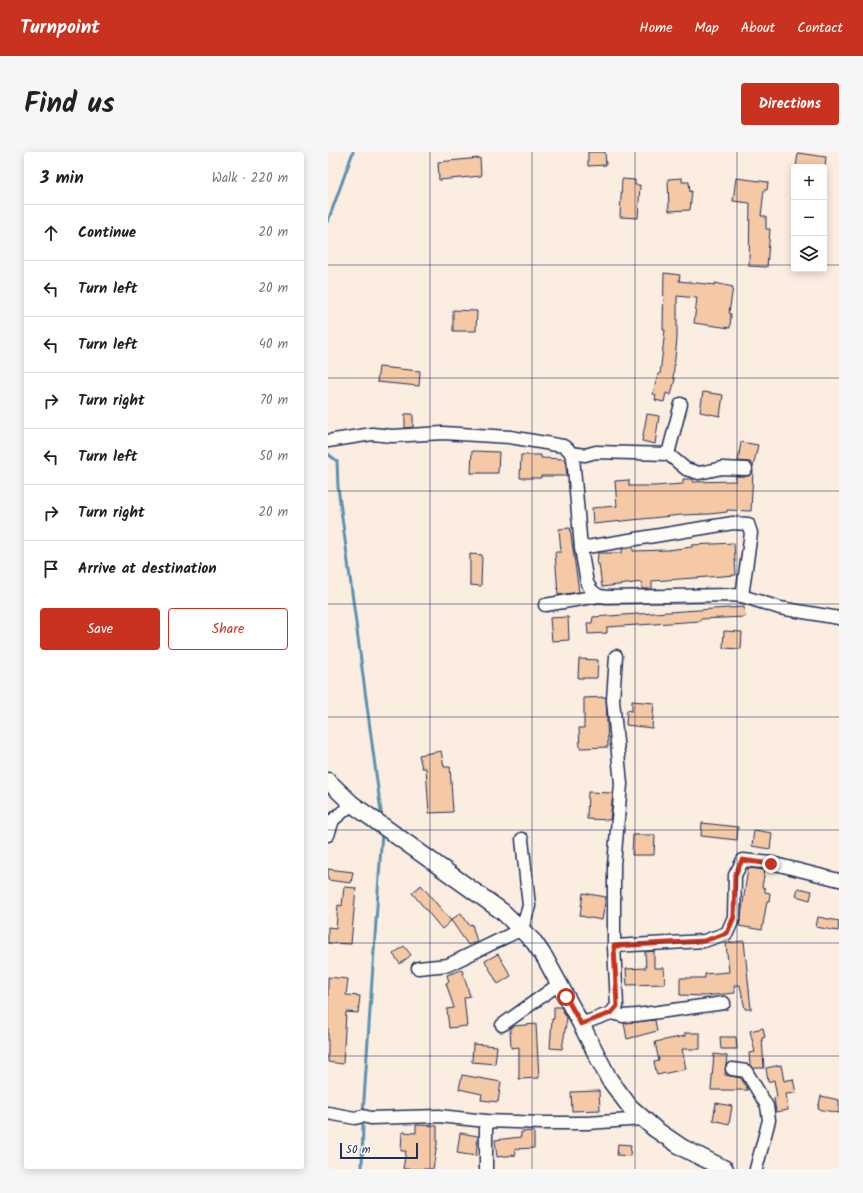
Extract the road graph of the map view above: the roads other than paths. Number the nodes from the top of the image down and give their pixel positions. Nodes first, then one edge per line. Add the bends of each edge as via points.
1 (681, 404) dead end
2 (328, 441) edge
3 (571, 453) junction
4 (668, 454) junction
5 (746, 469) dead end
6 (581, 548) junction
7 (599, 596) junction
8 (742, 596) junction
9 (545, 606) dead end
10 (839, 618) edge
11 (616, 656) dead end
12 (328, 781) edge
13 (352, 804) junction
14 (328, 835) edge
15 (522, 839) dead end
16 (839, 880) edge
17 (522, 929) junction
18 (614, 946) junction
19 (418, 968) dead end
20 (559, 984) junction
21 (724, 1003) dead end
22 (611, 1013) junction
23 (581, 1024) junction
24 (502, 1025) dead end
25 (732, 1069) dead end
26 (328, 1113) edge
27 (643, 1119) junction
28 (486, 1121) junction
29 (486, 1169) edge
30 (725, 1169) edge
31 (756, 1169) edge

1 - 4 street
2 - 3 street via 372,434 392,436 443,433 510,437 558,444
3 - 4 street
3 - 6 street via 575,464
4 - 5 street via 686,469 699,473 722,468
6 - 7 street via 587,583
6 - 8 street via 733,523 748,524 751,533
7 - 8 street
7 - 9 street
8 - 10 street via 780,608
11 - 18 street via 613,700 621,784 614,865
12 - 13 main road
13 - 14 street via 333,820
13 - 17 main road via 503,912
15 - 17 street via 529,906
16 - 18 street via 742,860 735,875 734,917 727,933 704,941
17 - 19 street via 448,965
17 - 20 main road via 534,942
18 - 22 street via 617,1006
20 - 23 main road
20 - 24 street
21 - 22 street via 637,1015 623,1016
22 - 23 street
23 - 27 main road via 609,1079 630,1107
25 - 31 street via 746,1071 766,1106 769,1120
26 - 28 street via 355,1118 439,1116
27 - 28 street via 588,1123
27 - 30 main road via 683,1148
28 - 29 street

